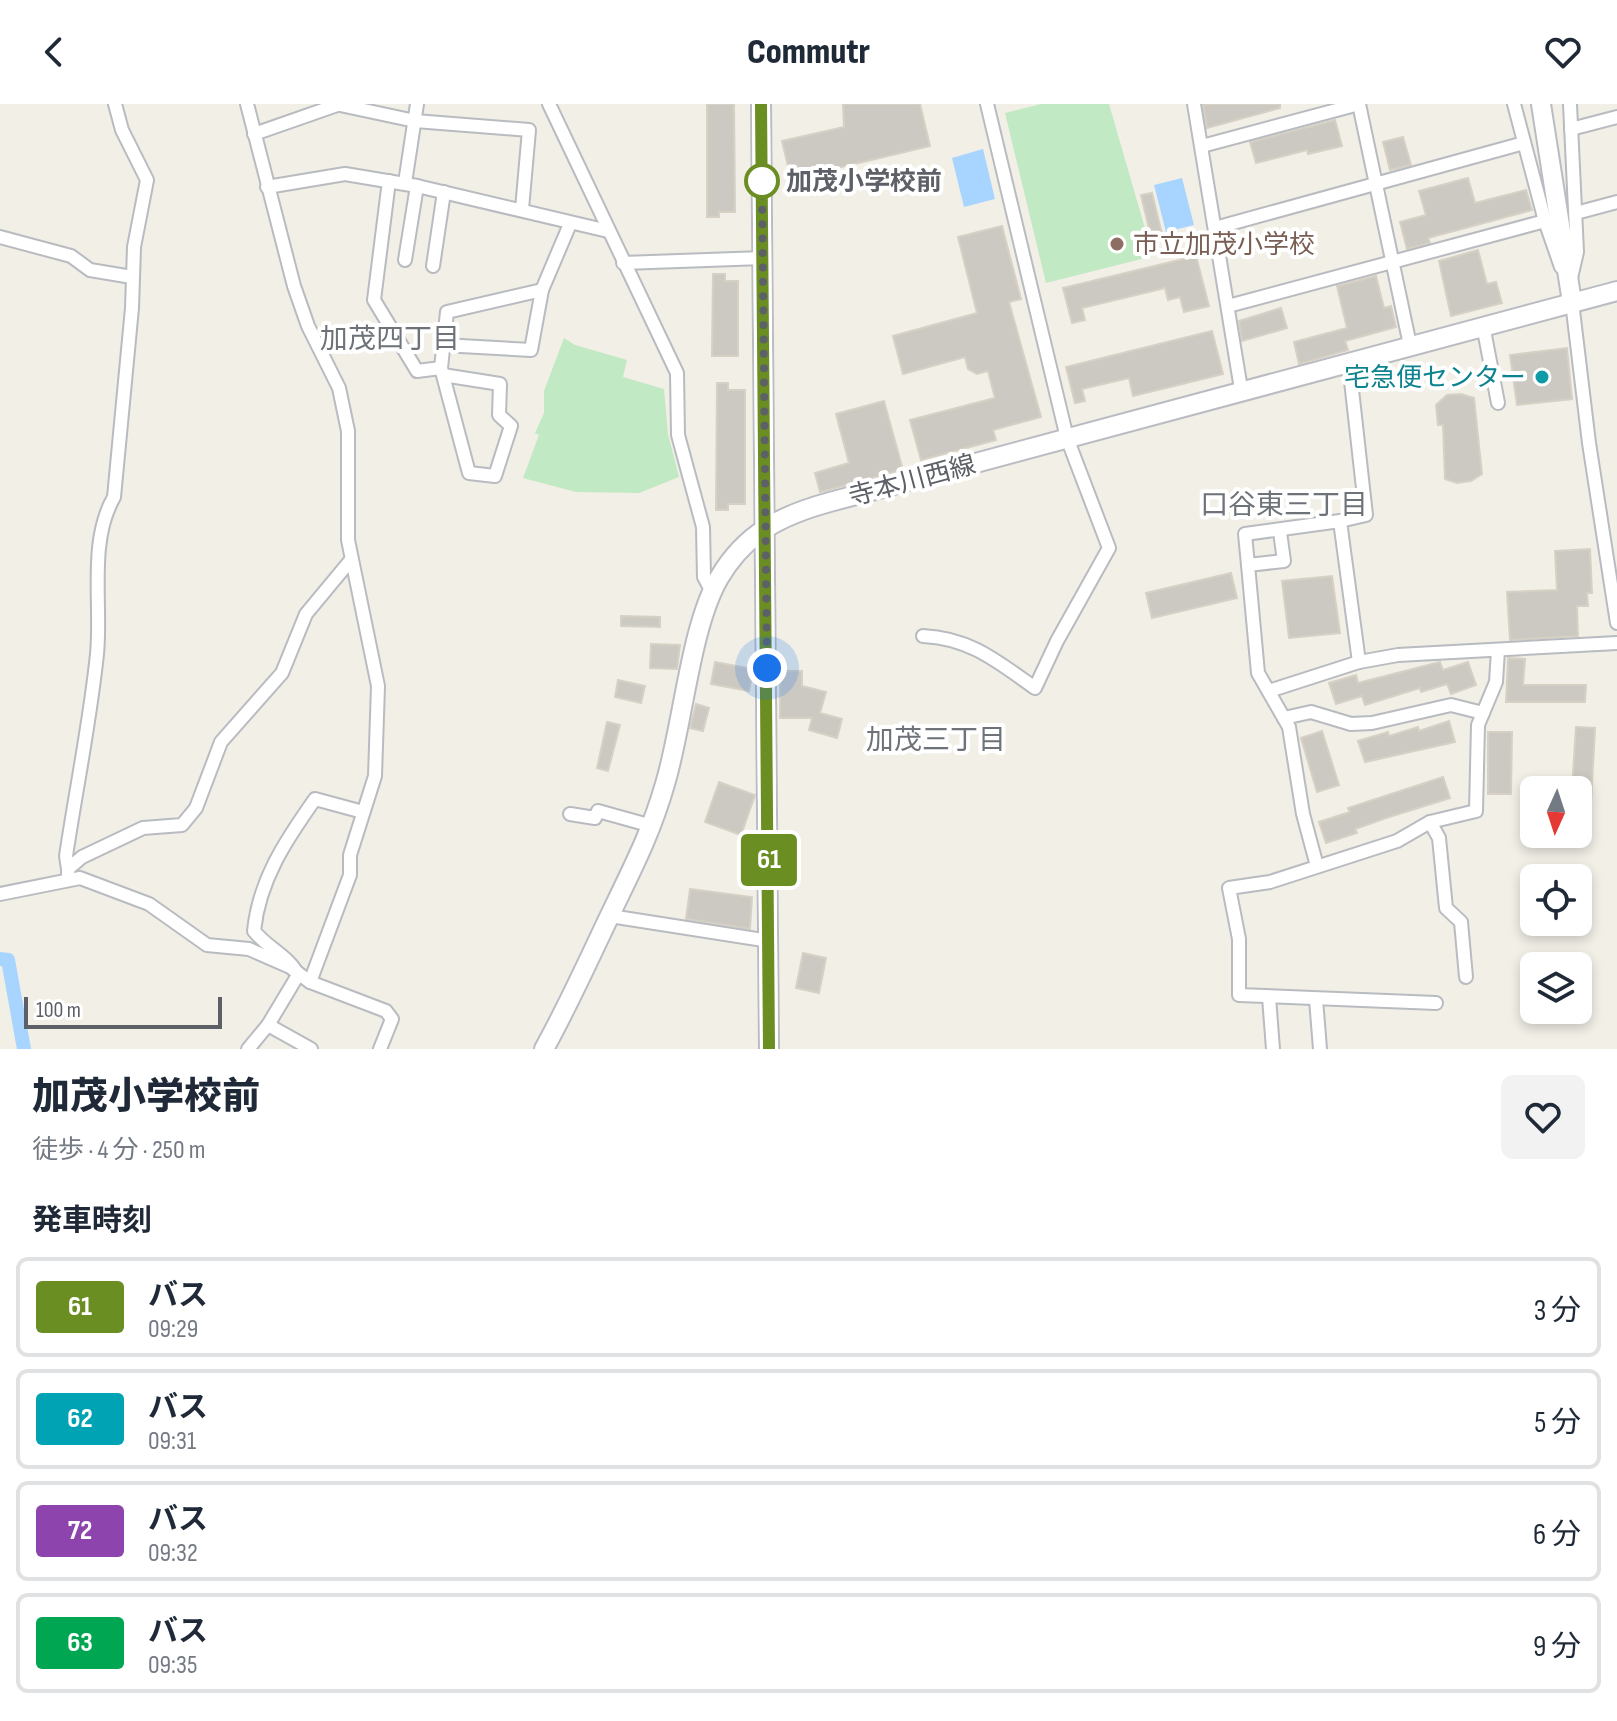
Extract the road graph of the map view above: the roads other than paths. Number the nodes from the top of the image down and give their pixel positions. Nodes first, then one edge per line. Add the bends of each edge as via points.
1 (115, 104) edge
2 (247, 104) edge
3 (340, 104) edge
4 (417, 104) edge
5 (549, 104) edge
6 (761, 104) edge
7 (987, 104) edge
8 (1194, 104) edge
9 (1359, 104) edge
10 (1514, 104) edge
11 (1541, 104) edge
12 (1570, 104) edge
13 (1617, 117) edge
14 (415, 121) junction
15 (1571, 129) junction
16 (254, 134) junction
17 (1524, 143) junction
18 (1202, 146) junction
19 (389, 181) junction
20 (411, 184) junction
21 (1376, 184) junction
22 (267, 187) junction
23 (444, 192) junction
24 (1617, 202) edge
25 (522, 209) junction
26 (1576, 213) junction
27 (1545, 221) junction
28 (570, 224) junction
29 (1215, 228) junction
30 (608, 231) junction
31 (0, 237) edge
32 (763, 258) junction
33 (405, 260) dead end
34 (623, 263) junction
35 (1393, 263) junction
36 (433, 266) dead end
37 (132, 277) junction
38 (542, 290) junction
39 (1617, 291) edge
40 (1570, 293) junction
41 (1228, 306) junction
42 (1483, 325) junction
43 (443, 345) junction
44 (1410, 345) junction
45 (1349, 363) junction
46 (442, 371) junction
47 (1241, 389) junction
48 (1498, 403) dead end
49 (1067, 438) junction
50 (1340, 521) junction
51 (764, 528) junction
52 (1280, 532) junction
53 (350, 561) junction
54 (1248, 565) junction
55 (712, 592) junction
56 (1617, 623) edge
57 (923, 636) dead end
58 (1617, 643) edge
59 (1498, 650) junction
60 (1359, 662) junction
61 (1269, 691) junction
62 (1483, 713) junction
63 (1284, 718) junction
64 (363, 812) junction
65 (570, 814) dead end
66 (1430, 822) junction
67 (652, 826) junction
68 (1317, 866) junction
69 (68, 873) junction
70 (0, 894) edge
71 (610, 916) junction
72 (770, 941) junction
73 (298, 975) junction
74 (1466, 977) dead end
75 (310, 982) junction
76 (1269, 997) junction
77 (1316, 999) junction
78 (1436, 1003) dead end
79 (268, 1025) junction
80 (248, 1049) edge
81 (311, 1049) edge
82 (380, 1049) edge
83 (544, 1049) edge
84 (769, 1049) edge
85 (1273, 1049) edge
86 (1320, 1049) edge

1 - 37 street via 147,180
2 - 16 street
3 - 14 street
3 - 16 street
4 - 14 street
5 - 30 street
6 - 32 main road
7 - 49 street
8 - 18 street
9 - 18 street
9 - 21 street
10 - 17 street
11 - 40 main road
12 - 15 street
13 - 15 street
14 - 20 street
14 - 25 street via 529,130
15 - 26 street
16 - 22 street
17 - 21 street
17 - 27 street
18 - 29 street
19 - 20 street
19 - 22 street via 345,174
19 - 46 street via 374,300 417,371
20 - 23 street
20 - 33 street
21 - 29 street
21 - 35 street
22 - 53 street via 294,286 342,403 348,431
23 - 25 street
23 - 36 street
24 - 26 street
25 - 28 street
26 - 40 street
27 - 35 street
27 - 40 street
28 - 30 street
28 - 38 street
29 - 41 street
30 - 34 street
31 - 37 street via 71,256 90,270
32 - 34 street
32 - 51 main road
34 - 55 street via 677,373 678,435 703,527 704,577
35 - 41 street
35 - 44 street
37 - 69 street via 116,482 103,516 100,625
38 - 43 street via 447,312
38 - 43 street via 531,350
39 - 40 main road, 寺本川西線
40 - 42 main road, 寺本川西線
40 - 56 street
41 - 47 street
42 - 44 main road, 寺本川西線
42 - 48 street
43 - 46 street
44 - 45 main road, 寺本川西線
45 - 47 main road, 寺本川西線
45 - 50 street via 1366,515
46 - 46 street via 469,473 495,476 511,426 499,415 500,384
47 - 49 main road, 寺本川西線
49 - 51 main road, 寺本川西線 via 791,513
49 - 57 street via 1109,548 1035,688 979,648
50 - 52 street
50 - 60 street
51 - 55 main road, 寺本川西線 via 738,551
51 - 72 main road
52 - 54 street via 1284,561
52 - 54 street via 1245,534
53 - 64 street via 378,686 375,776
53 - 69 street via 306,614 282,673 221,742 196,808 182,825 143,828 82,857
54 - 61 street via 1258,673
55 - 67 main road, 寺本川西線
58 - 59 street
59 - 60 street
59 - 62 street via 1496,682
60 - 61 street
61 - 63 street
62 - 63 street via 1451,705 1372,723 1351,724 1311,712
62 - 66 street via 1478,725 1476,811
63 - 68 street
64 - 73 street via 315,799 287,839 257,901 254,931
64 - 75 street via 350,855 350,875
65 - 67 street via 595,818 598,811
66 - 68 street via 1397,841
66 - 74 street via 1439,838 1446,908 1461,922
67 - 71 main road, 寺本川西線
68 - 76 street via 1270,882 1229,888 1239,939 1239,995
69 - 70 street
69 - 73 street via 149,904 207,945 249,949
71 - 72 street
71 - 83 main road, 寺本川西線
72 - 84 main road
73 - 75 street
73 - 79 street
75 - 82 street via 386,1011 392,1019
76 - 77 street
76 - 85 street
77 - 78 street
77 - 86 street
79 - 80 street
79 - 81 street

